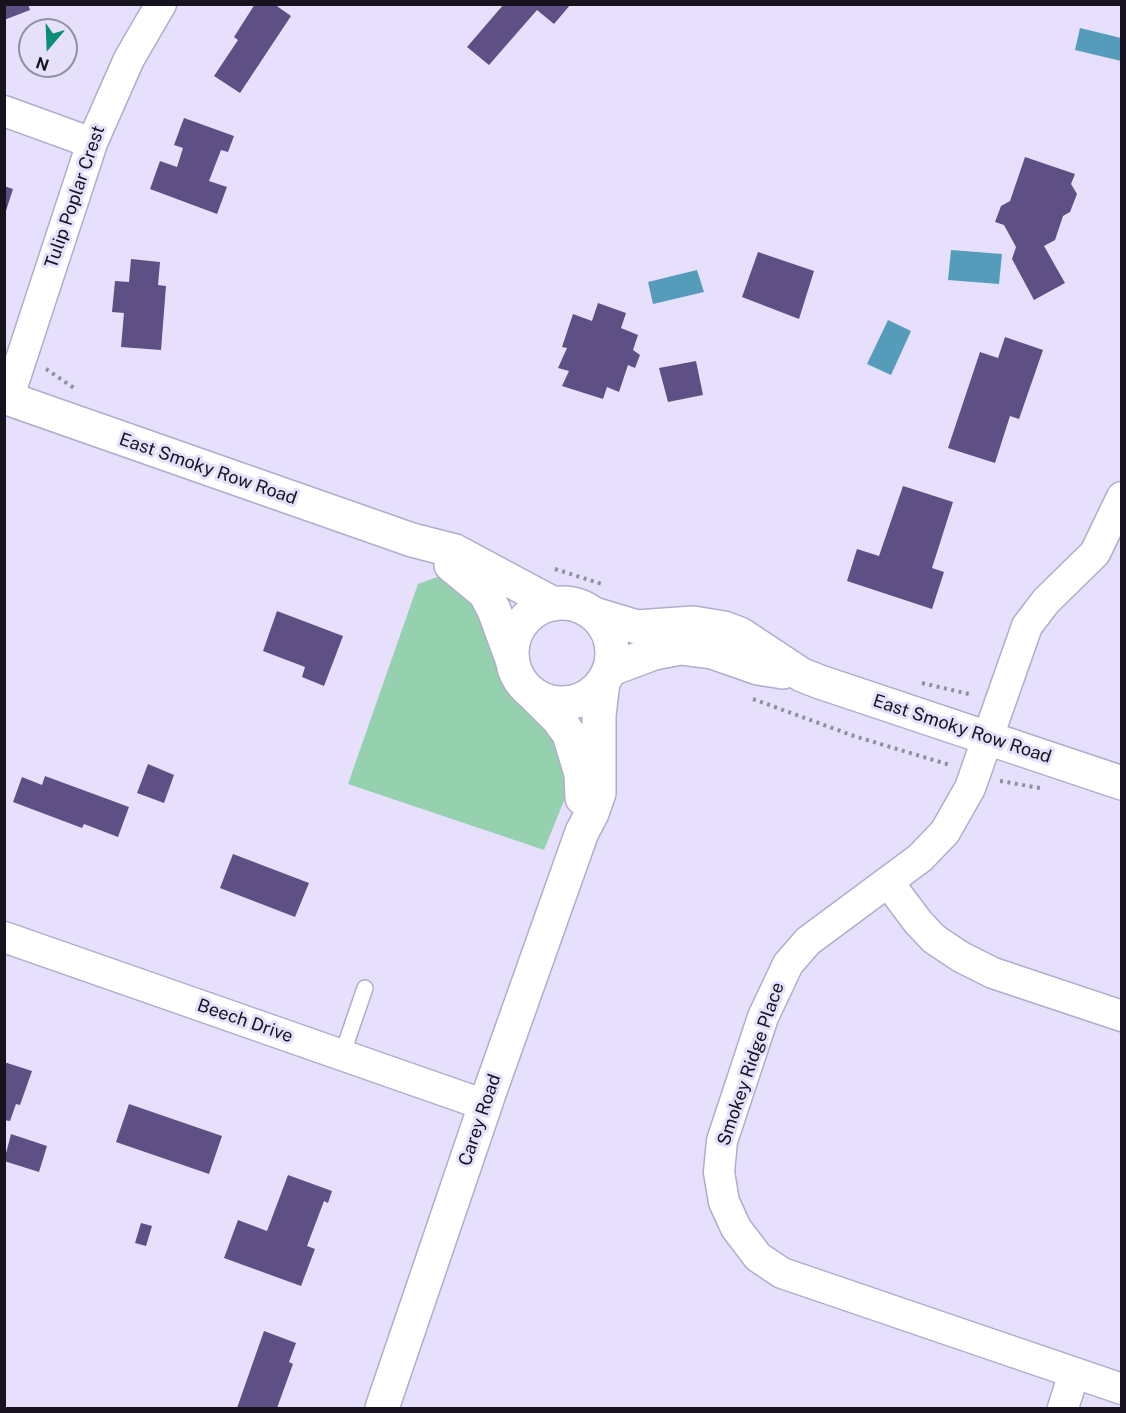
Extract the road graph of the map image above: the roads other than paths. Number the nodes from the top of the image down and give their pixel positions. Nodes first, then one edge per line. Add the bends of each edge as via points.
1 (161, 4) edge
2 (4, 111) edge
3 (92, 143) junction
4 (6, 398) edge
5 (1122, 497) edge
6 (412, 540) junction
7 (554, 604) junction
8 (594, 614) junction
9 (802, 675) junction
10 (521, 676) junction
11 (606, 676) junction
12 (988, 738) junction
13 (1122, 783) edge
14 (582, 832) junction
15 (888, 882) junction
16 (4, 937) edge
17 (365, 988) dead end
18 (1122, 1016) edge
19 (342, 1055) junction
20 (485, 1105) junction
21 (1074, 1373) junction
22 (1122, 1389) edge
23 (382, 1408) edge
24 (1063, 1408) edge

1 - 3 street, Tulip Poplar Crest via 129,59
2 - 3 street
3 - 4 street, Tulip Poplar Crest
4 - 6 street, East Smoky Row Road
5 - 12 street, Smokey Ridge Place via 1095,553 1030,621
6 - 7 street, East Smoky Row Road via 455,551
6 - 10 street, East Smoky Row Road via 465,574 484,593
7 - 8 street via 575,605
7 - 10 street via 530,614 515,636
8 - 9 street, East Smoky Row Road via 637,627 693,623 724,628 740,634
8 - 11 street via 610,640 612,657
9 - 11 street, East Smoky Row Road via 758,668 712,652 680,648 654,652
9 - 12 street, East Smoky Row Road
10 - 11 street via 553,702 567,702 593,692
10 - 14 street, Carey Road via 558,718 576,752 581,774
11 - 14 street, Carey Road via 599,715 599,793
12 - 13 street, East Smoky Row Road
12 - 15 street, Smokey Ridge Place via 970,788 949,827 920,858
14 - 20 street, Carey Road
15 - 18 street via 934,939 961,957 993,973
15 - 21 street, Smokey Ridge Place via 808,941 777,982 722,1141 719,1172 724,1202 735,1228 758,1257 782,1273
16 - 19 street, Beech Drive
17 - 19 lane
19 - 20 street, Beech Drive
20 - 23 street, Carey Road
21 - 22 street, Smokey Ridge Place
21 - 24 street

